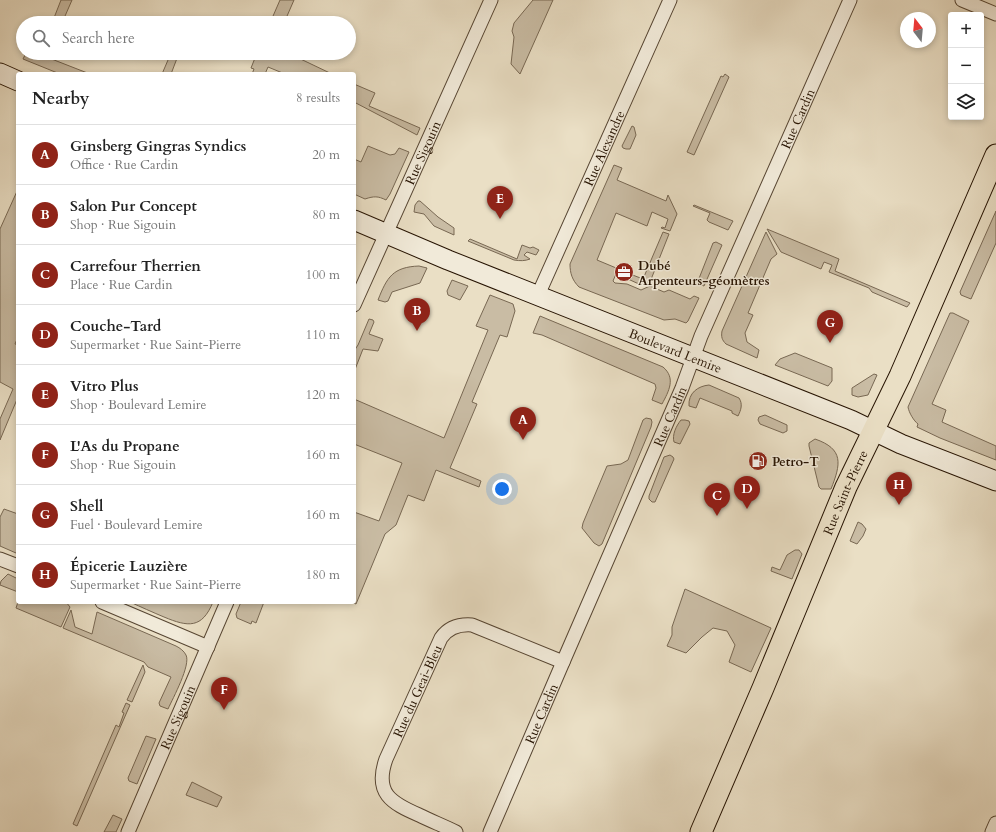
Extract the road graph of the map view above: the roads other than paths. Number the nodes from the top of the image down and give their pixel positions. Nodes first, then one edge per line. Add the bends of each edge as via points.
1 (492, 0) edge
2 (670, 0) edge
3 (850, 0) edge
4 (962, 0) edge
5 (996, 14) edge
6 (0, 73) edge
7 (16, 80) edge
8 (996, 155) edge
9 (356, 221) edge
10 (386, 234) junction
11 (538, 295) junction
12 (356, 301) edge
13 (694, 357) junction
14 (873, 430) junction
15 (996, 481) edge
16 (0, 558) edge
17 (16, 565) edge
18 (107, 604) edge
19 (226, 604) edge
20 (208, 647) junction
21 (562, 662) junction
22 (996, 823) edge
23 (128, 832) edge
24 (456, 832) edge
25 (490, 832) edge
26 (701, 832) edge
27 (992, 832) edge

1 - 10 street, Rue Sigouin
2 - 11 street, Rue Alexandre
3 - 13 street, Rue Cardin via 703,330
4 - 5 street
6 - 7 main road
8 - 14 main road, Rue Saint-Pierre via 900,376
9 - 10 main road, Boulevard Lemire
10 - 11 main road, Boulevard Lemire
10 - 12 street, Rue Sigouin
11 - 13 main road, Boulevard Lemire
13 - 14 main road, Boulevard Lemire
13 - 21 street, Rue Cardin
14 - 15 main road, Boulevard Lemire
14 - 26 main road, Rue Saint-Pierre via 846,487
16 - 17 street
18 - 20 street
19 - 20 street, Rue Sigouin
20 - 23 street, Rue Sigouin
21 - 24 street, Rue du Geai-Bleu via 472,626 451,628 441,638 386,759 382,779 388,798 398,806
21 - 25 street, Rue Cardin
22 - 27 street

